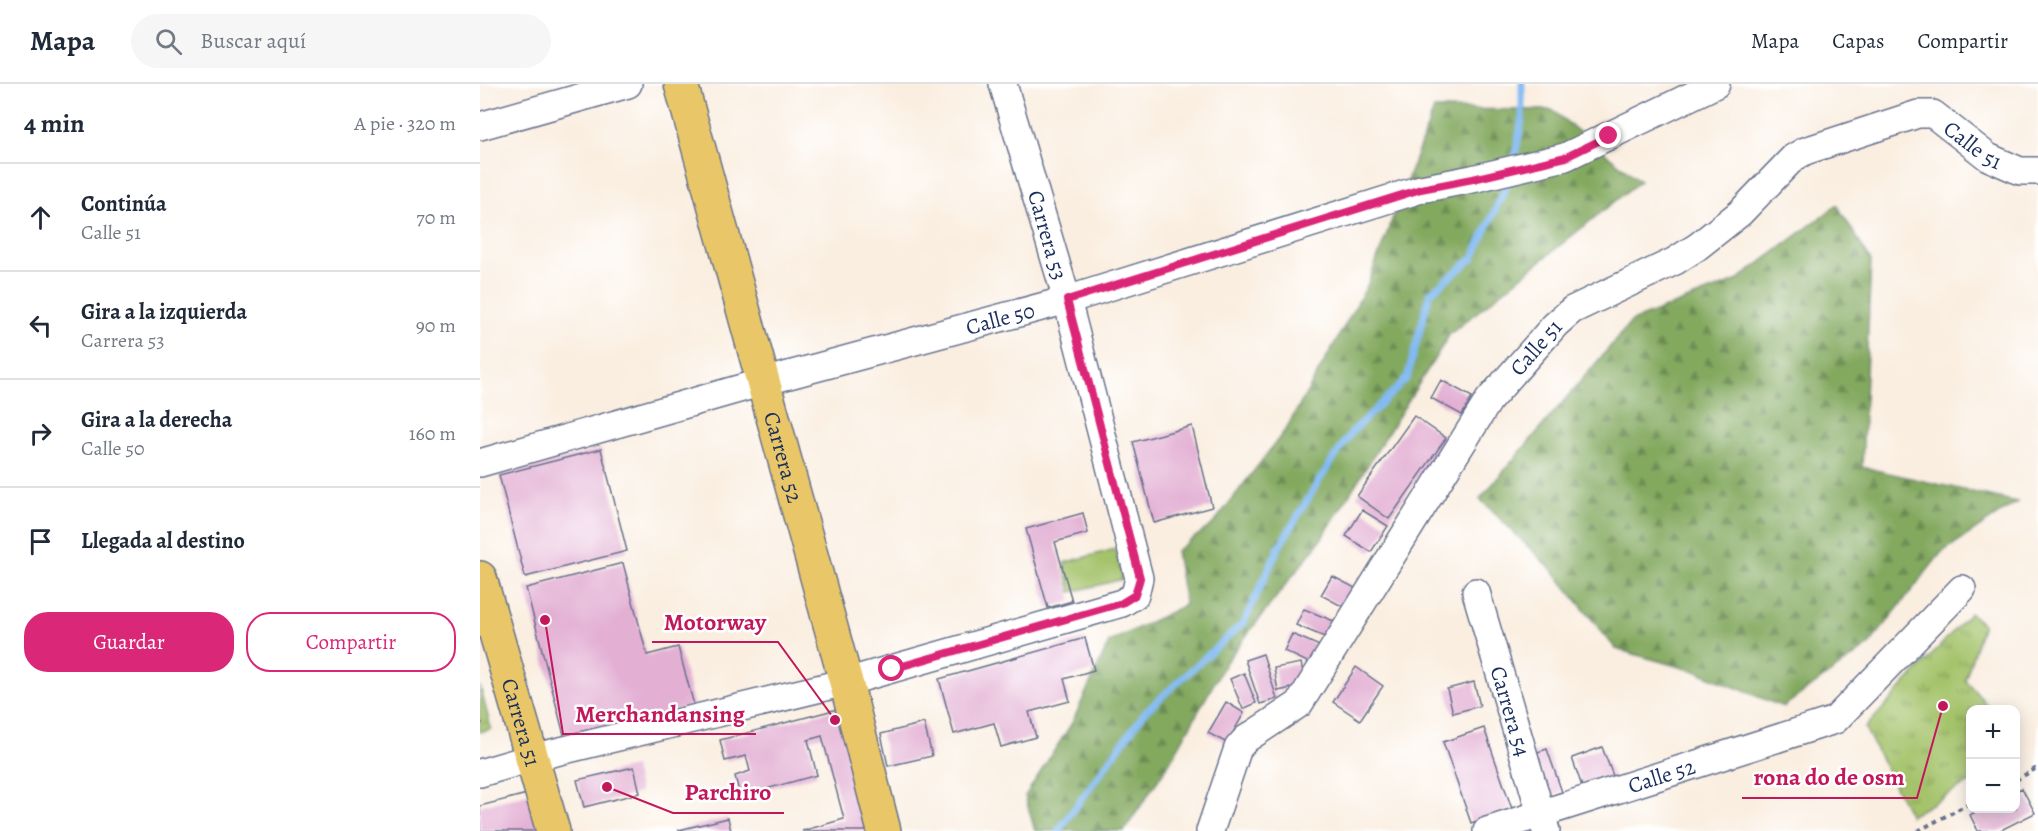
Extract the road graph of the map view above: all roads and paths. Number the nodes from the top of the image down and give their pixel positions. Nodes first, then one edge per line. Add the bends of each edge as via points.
1 (628, 84) edge
2 (681, 84) edge
3 (1003, 84) edge
4 (1716, 84) edge
5 (480, 126) edge
6 (2038, 171) edge
7 (1067, 300) junction
8 (763, 382) junction
9 (480, 463) edge
10 (480, 578) edge
11 (1962, 589) dead end
12 (1476, 592) dead end
13 (846, 682) junction
14 (531, 758) junction
15 (2038, 770) edge
16 (480, 772) edge
17 (2020, 778) edge
18 (1966, 806) edge
19 (1544, 823) edge
20 (553, 831) edge
21 (885, 831) edge
22 (1210, 831) edge
23 (1487, 831) edge
24 (1918, 831) edge

1 - 5 street
2 - 8 main road, Carrera 52
3 - 7 street, Carrera 53
4 - 7 street, Calle 50 via 1566,157 1421,189
6 - 22 street, Calle 51 via 2020,171 1988,157 1933,114 1918,114 1805,151 1793,158 1740,213 1690,252 1572,310 1489,400 1299,704 1238,748
7 - 8 street, Calle 50
7 - 13 street, Carrera 53 via 1140,578 1135,595 1122,603
8 - 9 street, Calle 50
8 - 13 main road, Carrera 52
10 - 14 main road, Carrera 51
11 - 19 street, Calle 52 via 1835,720
12 - 19 street, Carrera 54
13 - 14 street
13 - 21 main road, Carrera 52
14 - 16 street
14 - 20 main road, Carrera 51
15 - 17 path
18 - 24 path
19 - 23 street, Calle 52

